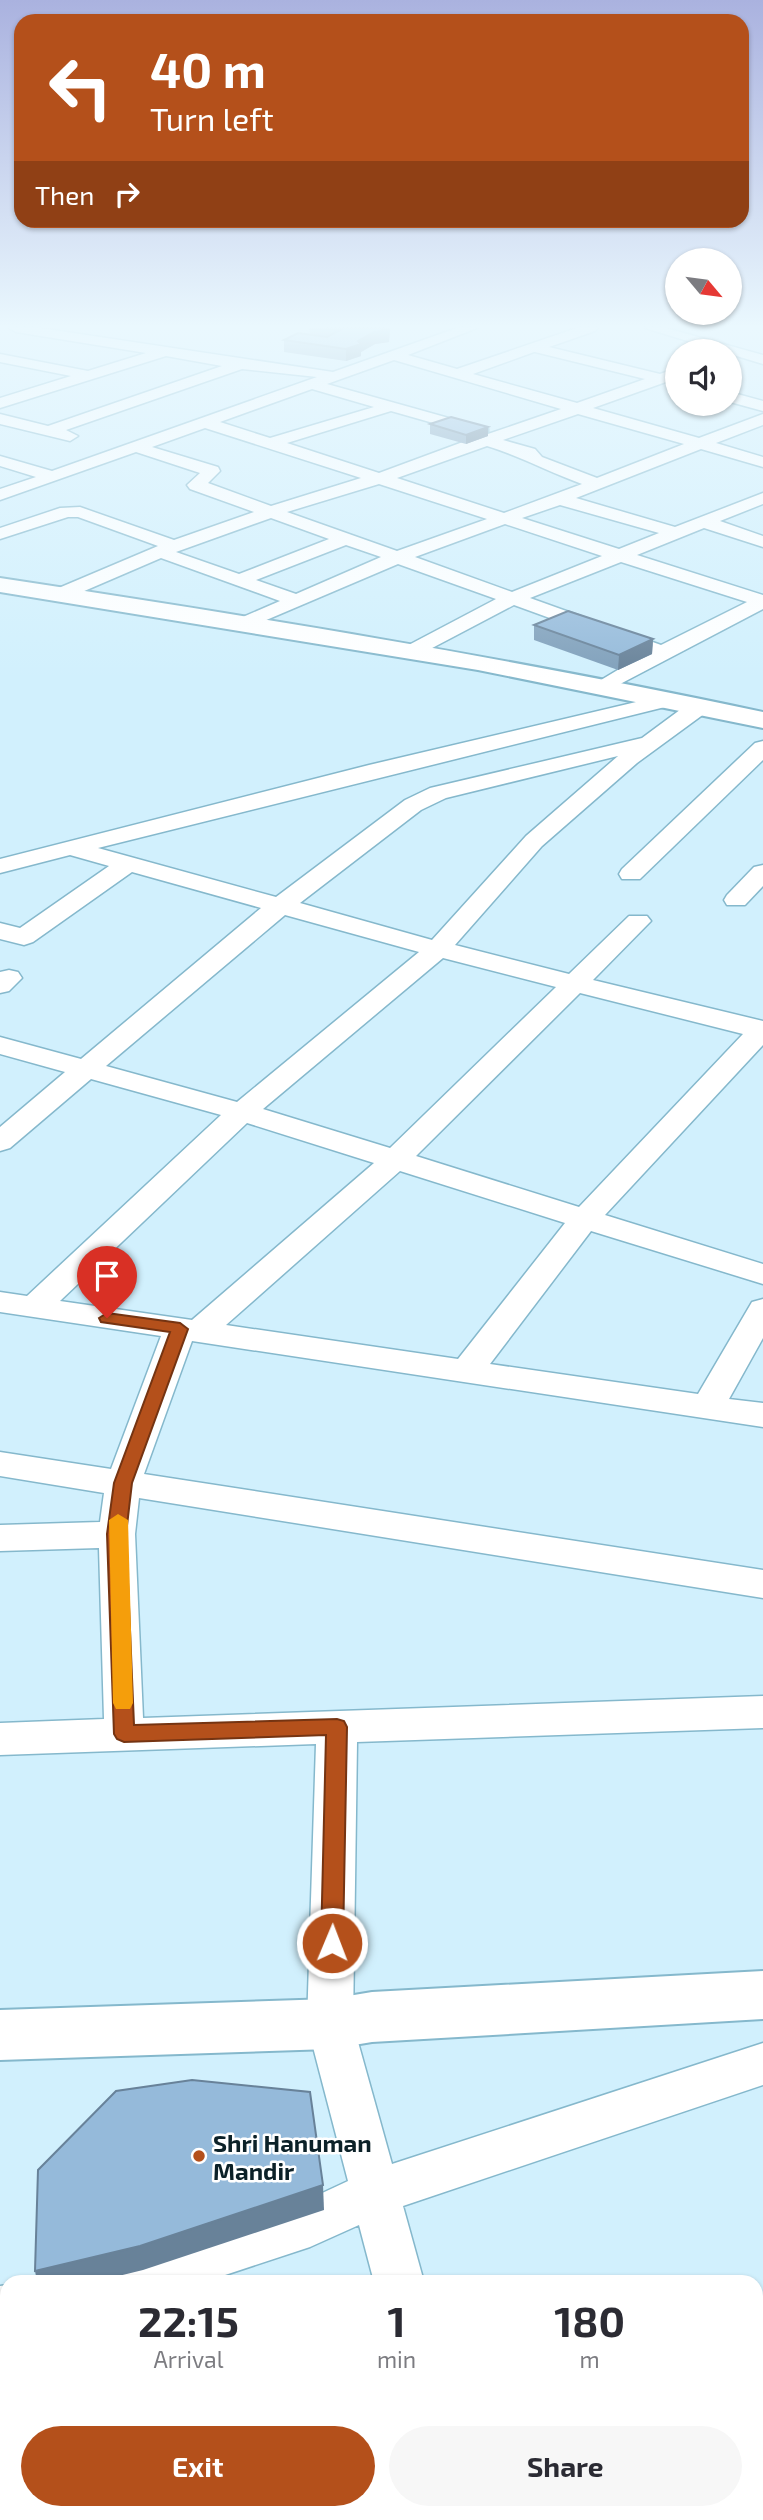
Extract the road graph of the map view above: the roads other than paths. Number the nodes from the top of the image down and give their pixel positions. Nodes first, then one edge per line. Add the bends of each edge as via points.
1 (115, 446) edge
2 (136, 446) edge
3 (280, 446) edge
4 (469, 446) edge
5 (509, 446) edge
6 (692, 446) edge
7 (707, 446) edge
8 (129, 448) junction
9 (0, 461) edge
10 (763, 462) edge
11 (51, 476) junction
12 (384, 477) junction
13 (598, 484) junction
14 (0, 495) edge
15 (763, 498) edge
16 (559, 499) junction
17 (271, 513) junction
18 (505, 518) junction
19 (704, 522) junction
20 (677, 533) junction
21 (0, 534) edge
22 (348, 538) junction
23 (763, 542) edge
24 (167, 549) junction
25 (400, 556) junction
26 (620, 556) junction
27 (239, 580) junction
28 (0, 585) edge
29 (61, 594) junction
30 (513, 598) junction
31 (295, 600) junction
32 (763, 602) edge
33 (243, 624) junction
34 (410, 652) junction
35 (662, 652) junction
36 (603, 687) junction
37 (670, 700) junction
38 (700, 706) junction
39 (763, 720) edge
40 (651, 742) junction
41 (763, 748) edge
42 (74, 849) junction
43 (128, 864) junction
44 (0, 866) edge
45 (763, 872) edge
46 (631, 874) dead end
47 (736, 900) dead end
48 (279, 906) junction
49 (638, 921) dead end
50 (0, 931) edge
51 (438, 949) junction
52 (573, 984) junction
53 (763, 1030) edge
54 (0, 1045) edge
55 (83, 1070) junction
56 (242, 1112) junction
57 (0, 1142) edge
58 (395, 1160) junction
59 (585, 1219) junction
60 (763, 1274) edge
61 (0, 1303) edge
62 (34, 1307) junction
63 (763, 1310) edge
64 (190, 1330) junction
65 (465, 1373) junction
66 (708, 1406) junction
67 (763, 1415) edge
68 (0, 1464) edge
69 (123, 1483) junction
70 (117, 1534) junction
71 (0, 1538) edge
72 (763, 1584) edge
73 (763, 1712) edge
74 (337, 1727) junction
75 (124, 1734) junction
76 (0, 1740) edge
77 (763, 1995) edge
78 (330, 2024) junction
79 (0, 2035) edge
80 (763, 2064) edge
81 (377, 2192) junction
82 (150, 2275) edge
83 (397, 2275) edge

1 - 8 street
2 - 8 street
3 - 12 street
4 - 12 street
5 - 13 street via 536,461
6 - 13 street
7 - 10 street
8 - 11 street
8 - 17 street via 210,469 196,485
9 - 11 street
11 - 14 street
12 - 17 street
12 - 18 street
13 - 16 street
15 - 19 street
16 - 18 street
16 - 20 street
17 - 22 street
17 - 24 street
18 - 25 street
18 - 26 street
19 - 20 street
19 - 23 street
20 - 26 street
21 - 24 street via 66,512 80,512
22 - 25 street
22 - 27 street
24 - 27 street
24 - 29 street
25 - 30 street
25 - 31 street
26 - 30 street
26 - 32 street
27 - 31 street
28 - 29 street
29 - 33 street
30 - 34 street
30 - 35 street
31 - 33 street
32 - 35 street
33 - 34 street
34 - 36 street
35 - 36 street
36 - 37 street
37 - 38 street
37 - 42 street
38 - 39 street
38 - 40 street
40 - 48 street via 438,793 393,817
40 - 51 street via 534,841
41 - 46 street
42 - 43 street
42 - 44 street
43 - 48 street
43 - 50 street via 24,937
45 - 47 street
48 - 51 street
48 - 55 street
49 - 52 street
51 - 52 street
51 - 56 street
52 - 53 street
52 - 58 street
53 - 59 street
54 - 55 street
55 - 56 street
55 - 57 street
56 - 58 street
56 - 62 street
58 - 59 street
58 - 64 street
59 - 60 street
59 - 65 street
61 - 62 street
62 - 64 street
63 - 66 street
64 - 65 street
64 - 69 street
65 - 66 street
66 - 67 street
68 - 69 street
69 - 70 street
69 - 72 street
70 - 71 street
70 - 75 street
73 - 74 street
74 - 75 street
74 - 78 street
75 - 76 street
77 - 78 street via 372,2017
78 - 79 street
78 - 81 street
80 - 81 street
81 - 82 street via 310,2223
81 - 83 street

